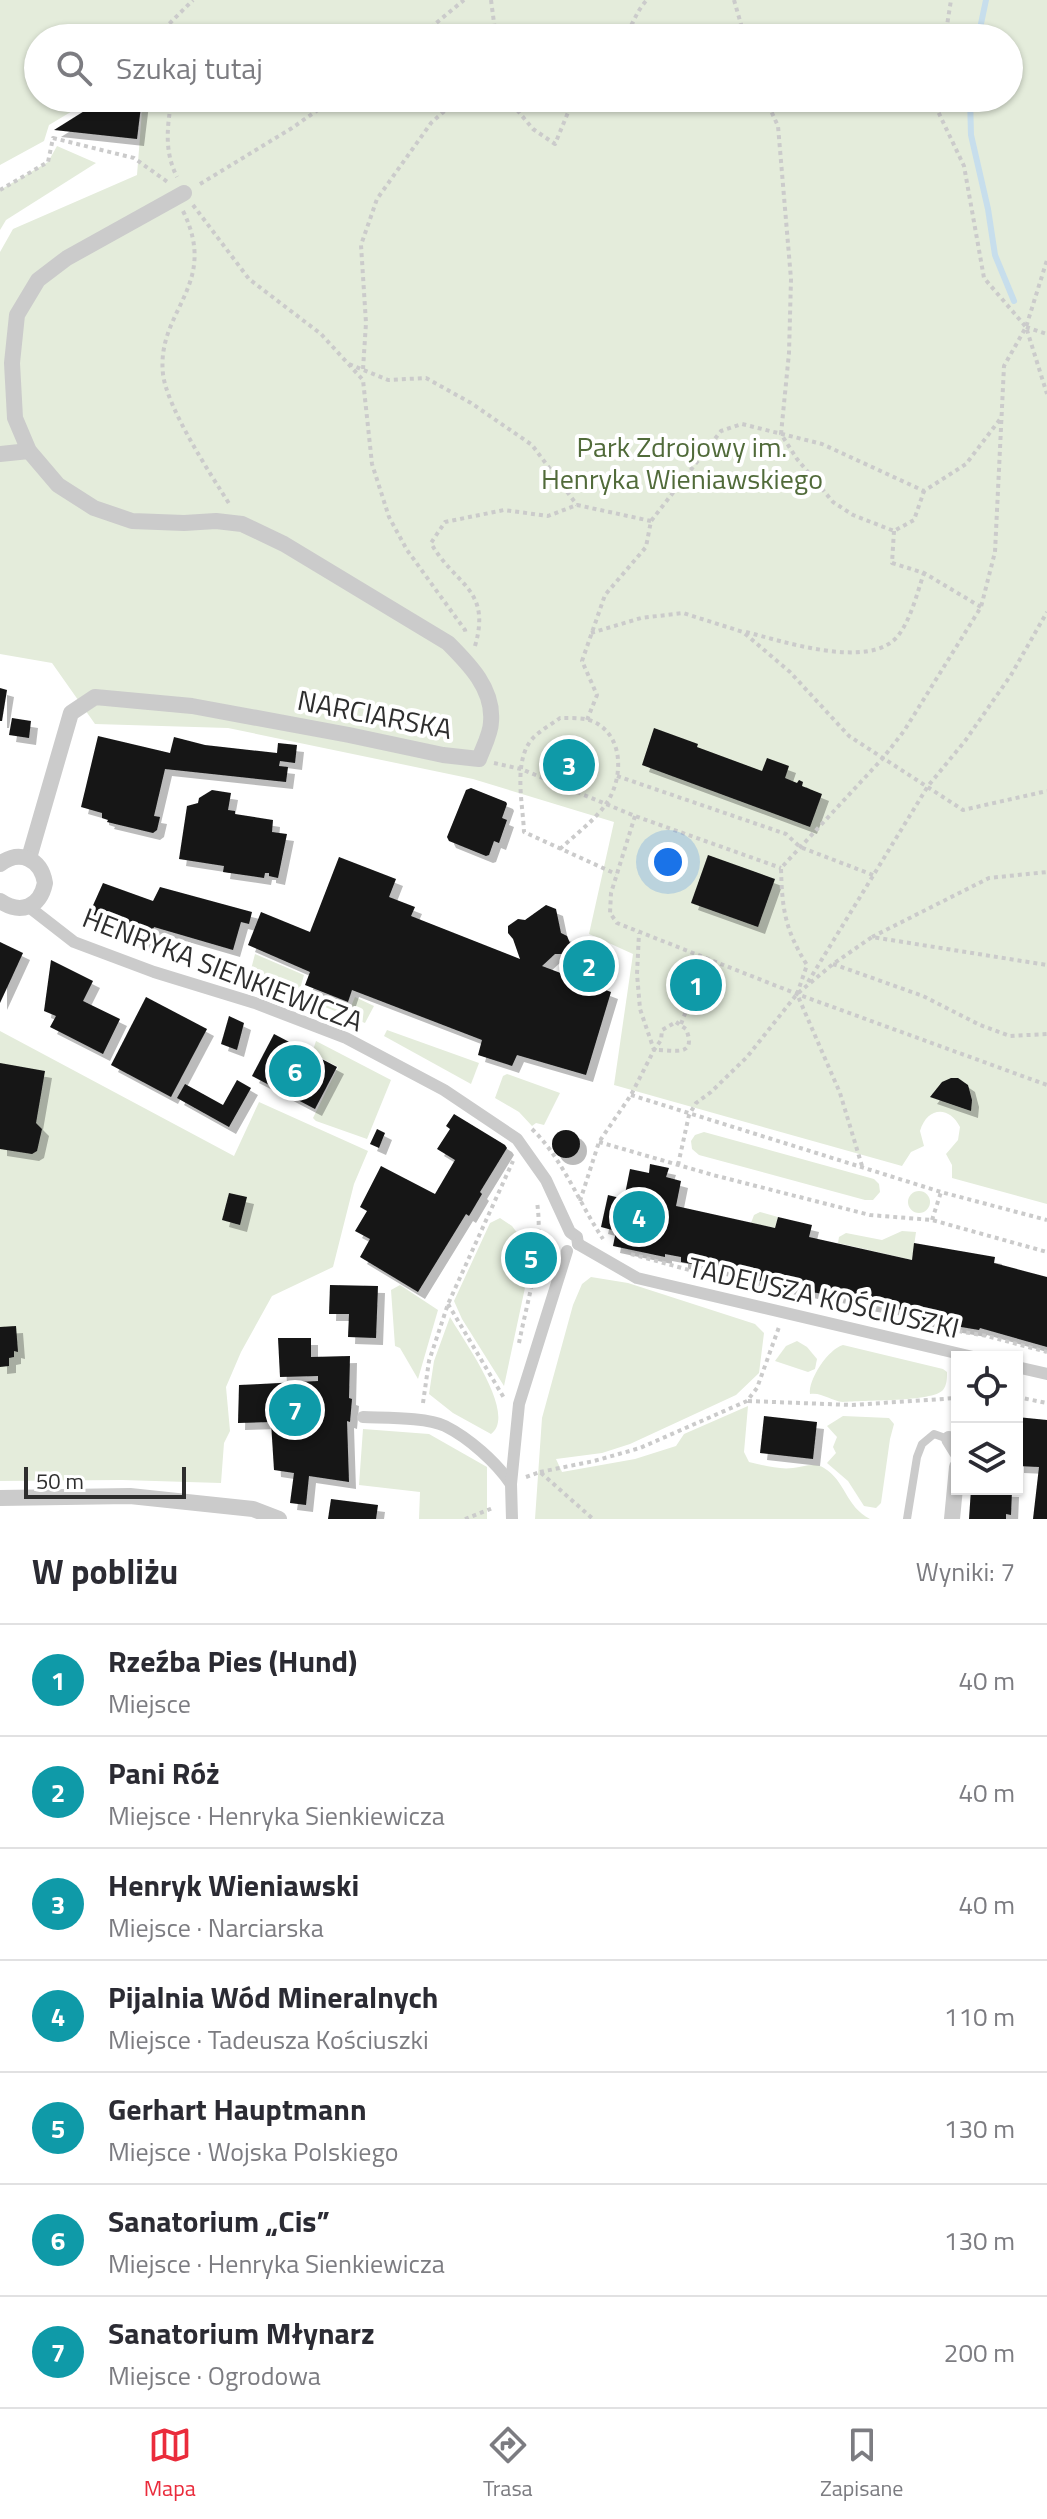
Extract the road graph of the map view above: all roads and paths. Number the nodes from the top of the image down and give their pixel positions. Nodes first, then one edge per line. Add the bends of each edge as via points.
1 (193, 0) edge
2 (464, 0) edge
3 (491, 0) edge
4 (647, 0) edge
5 (734, 0) edge
6 (951, 0) edge
7 (169, 24) edge
8 (435, 24) edge
9 (494, 24) edge
10 (634, 24) edge
11 (741, 24) edge
12 (947, 24) edge
13 (169, 112) edge
14 (315, 112) edge
15 (443, 112) edge
16 (519, 112) edge
17 (568, 112) edge
18 (772, 112) edge
19 (940, 112) edge
20 (0, 190) edge
21 (180, 196) junction
22 (1047, 260) edge
23 (1026, 327) junction
24 (1047, 334) edge
25 (347, 363) junction
26 (363, 369) junction
27 (1047, 377) edge
28 (1040, 378) junction
29 (1047, 394) edge
30 (1003, 416) junction
31 (781, 434) junction
32 (29, 451) junction
33 (0, 454) edge
34 (924, 491) junction
35 (577, 505) junction
36 (651, 521) junction
37 (242, 524) junction
38 (894, 531) junction
39 (924, 573) junction
40 (981, 607) junction
41 (1047, 612) edge
42 (743, 632) junction
43 (591, 633) junction
44 (469, 665) junction
45 (587, 720) junction
46 (883, 758) junction
47 (479, 759) junction
48 (521, 769) junction
49 (617, 776) junction
50 (928, 786) junction
51 (1047, 791) edge
52 (607, 803) junction
53 (635, 816) junction
54 (800, 847) junction
55 (560, 849) junction
56 (29, 858) junction
57 (0, 864) edge
58 (781, 868) junction
59 (1047, 872) edge
60 (616, 874) junction
61 (873, 875) junction
62 (0, 901) edge
63 (29, 907) junction
64 (639, 933) junction
65 (872, 937) junction
66 (706, 959) junction
67 (833, 964) junction
68 (1047, 965) edge
69 (699, 978) junction
70 (805, 987) junction
71 (694, 991) junction
72 (797, 994) junction
73 (681, 1024) junction
74 (1047, 1034) edge
75 (654, 1050) junction
76 (1047, 1085) edge
77 (631, 1095) junction
78 (689, 1115) junction
79 (599, 1142) junction
80 (522, 1165) dead end
81 (678, 1165) junction
82 (862, 1166) junction
83 (941, 1192) junction
84 (536, 1199) dead end
85 (932, 1220) junction
86 (1047, 1220) edge
87 (609, 1246) dead end
88 (572, 1248) junction
89 (624, 1252) dead end
90 (1047, 1252) edge
91 (714, 1277) dead end
92 (448, 1304) junction
93 (783, 1312) junction
94 (909, 1323) dead end
95 (951, 1352) edge
96 (1047, 1352) edge
97 (516, 1355) dead end
98 (1023, 1368) edge
99 (1047, 1374) edge
100 (510, 1386) dead end
101 (951, 1398) edge
102 (1023, 1398) edge
103 (747, 1401) junction
104 (1047, 1403) edge
105 (363, 1417) dead end
106 (420, 1421) junction
107 (951, 1445) edge
108 (497, 1464) junction
109 (540, 1472) junction
110 (511, 1484) junction
111 (954, 1495) edge
112 (0, 1498) edge
113 (493, 1508) junction
114 (279, 1519) edge
115 (465, 1519) edge
116 (493, 1519) edge
117 (512, 1519) edge
118 (593, 1519) edge
119 (907, 1519) edge
120 (952, 1519) edge

1 - 7 path
2 - 8 path
3 - 9 path
4 - 10 path
5 - 11 path
6 - 12 path
13 - 21 path via 169,160
14 - 21 path
15 - 26 path via 377,199 361,245
16 - 17 path via 555,144
18 - 31 path via 778,126 791,279
19 - 23 path via 964,166 984,278
20 - 21 path via 48,162 53,138 134,158
21 - 25 path via 249,279 321,334
21 - 32 street, NARCIARSKA via 67,258 38,280 17,315 12,363 15,418
21 - 37 path via 193,231 195,270 167,334 163,375 177,413
22 - 23 path
23 - 24 path
23 - 28 path
23 - 30 path via 1004,366
25 - 26 path
25 - 44 path via 363,380 372,464 389,517 465,630
26 - 35 path via 388,380 426,378 471,403 532,445
27 - 28 path
28 - 29 path
30 - 34 path via 966,464
30 - 40 path via 995,552
31 - 34 path via 822,444
31 - 36 path via 742,424 721,431
31 - 38 path via 833,502
32 - 33 street
32 - 37 street, NARCIARSKA via 58,485 106,513 132,521
34 - 38 path via 914,520
35 - 36 path
35 - 44 path via 548,516 504,510 445,522 431,543 480,609
36 - 43 path via 646,547 605,595
37 - 44 street, NARCIARSKA via 448,643
38 - 39 path via 892,563
39 - 40 path
39 - 42 path via 896,638 880,647 861,652 818,650
40 - 46 path
41 - 50 path via 996,697
42 - 43 path via 683,613 641,618
42 - 46 path via 790,672 849,736
43 - 45 path via 582,661 597,695
44 - 47 street, NARCIARSKA via 489,699 492,723
45 - 48 path via 560,718 547,727 533,738
45 - 49 path via 606,731 617,752
46 - 50 path
46 - 54 path
47 - 48 path
47 - 56 street, NARCIARSKA via 192,706 95,697 71,713
48 - 52 path
48 - 55 path via 524,832
49 - 52 path
49 - 54 path via 786,834
50 - 51 path via 963,810
50 - 61 path
52 - 53 path
52 - 55 path
53 - 58 path
53 - 60 path
54 - 58 path
54 - 61 path
55 - 60 path
56 - 57 street via 9,858
56 - 63 street via 38,864 45,883
58 - 72 path via 782,910 791,940 807,965
59 - 65 path via 989,878
60 - 64 path via 610,913 617,923
61 - 70 path
62 - 63 street
63 - 88 street, HENRYKA SIENKIEWICZA via 74,942 346,1038 444,1090 517,1139 546,1180 570,1232 560,1240 561,1247
64 - 66 path
64 - 75 path via 640,1009
65 - 67 path
65 - 68 path
66 - 69 path
66 - 72 path
67 - 70 path
67 - 74 path via 923,996 1010,1036
69 - 71 path via 702,987
69 - 71 path via 691,982
70 - 72 path
71 - 73 path
72 - 76 path
72 - 78 path via 747,1057
72 - 82 path via 840,1093
73 - 75 path via 670,1023 662,1030
73 - 75 path via 689,1035 687,1047 678,1052
75 - 77 path
77 - 78 path
77 - 79 path
78 - 81 path
78 - 82 path
79 - 81 path
79 - 87 path via 580,1202
80 - 92 path via 516,1154
81 - 85 path via 870,1215
82 - 83 path
83 - 85 path
83 - 86 path
84 - 97 path via 541,1225
85 - 90 path
88 - 93 street, TADEUSZA KOŚCIUSZKI via 637,1278
88 - 110 street via 519,1404
89 - 91 path
92 - 100 path via 507,1402
92 - 106 path via 429,1361
93 - 95 street, TADEUSZA KOŚCIUSZKI
93 - 103 path via 774,1346
94 - 96 path
98 - 99 street
101 - 103 path via 852,1405
102 - 104 path
103 - 109 path via 640,1448
105 - 106 street
106 - 108 street via 443,1425
107 - 119 lane via 934,1434 922,1444
108 - 110 street
108 - 113 path
109 - 110 path
109 - 118 path
110 - 117 street
111 - 120 street
112 - 114 street via 130,1496 253,1509
113 - 115 path
113 - 116 path

